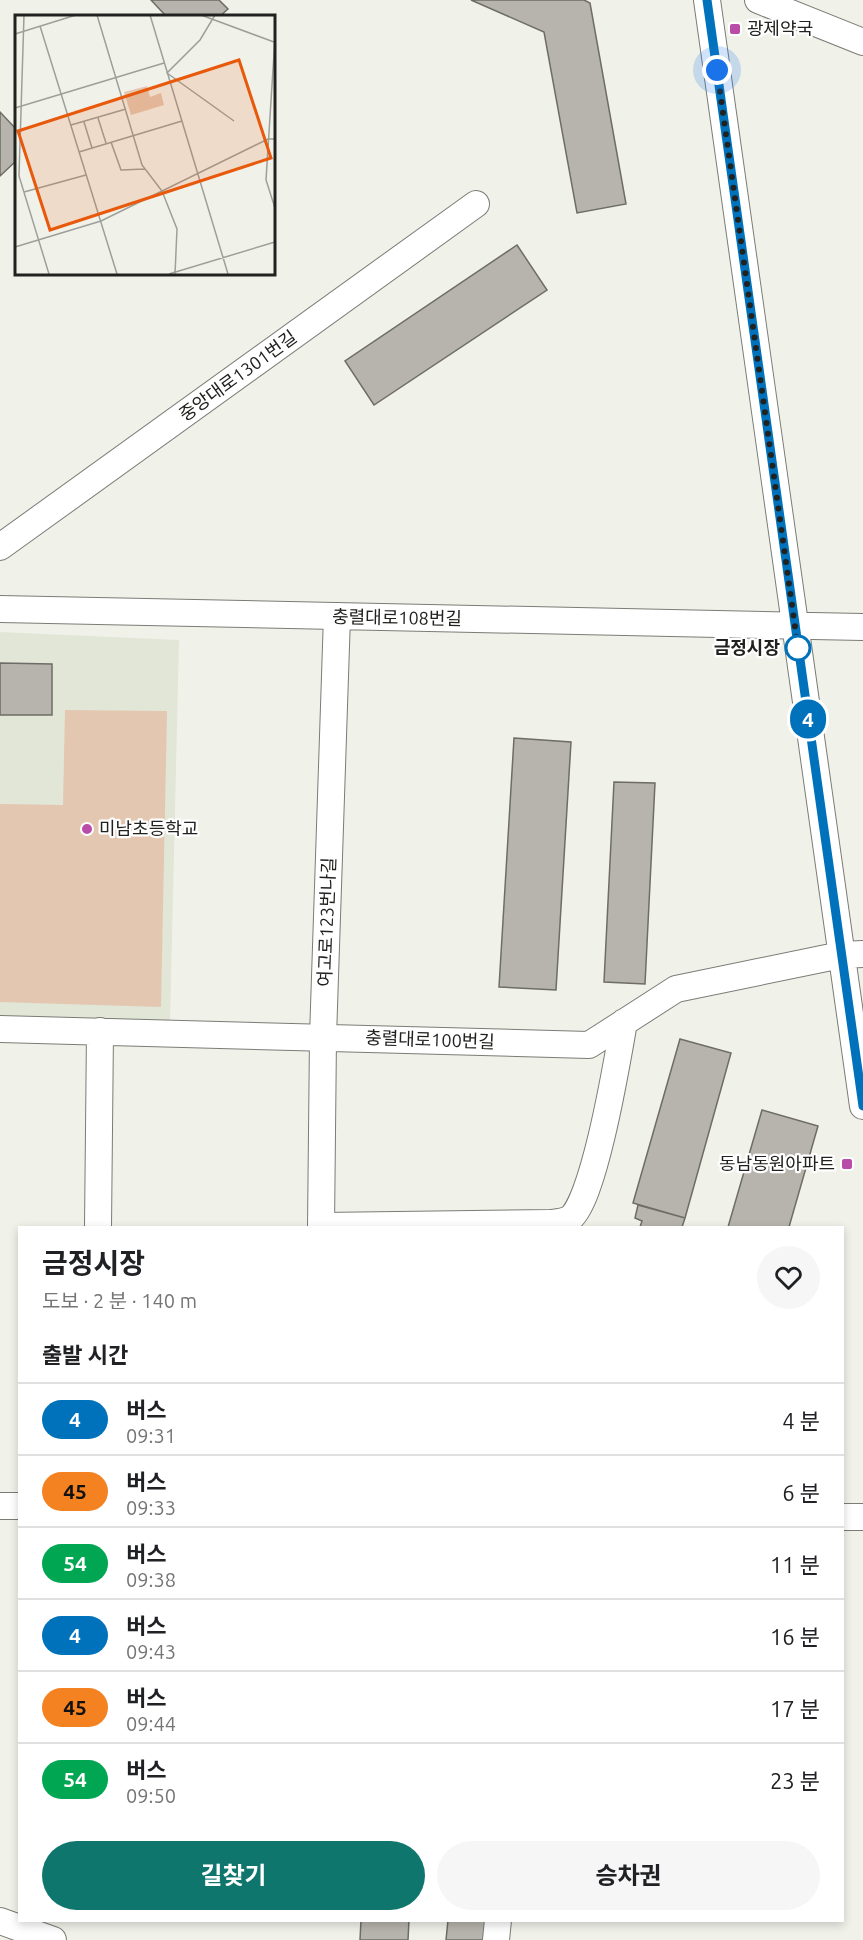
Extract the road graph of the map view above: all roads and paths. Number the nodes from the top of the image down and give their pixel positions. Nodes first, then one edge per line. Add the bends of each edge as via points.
1 (707, 0) edge
2 (758, 0) edge
3 (863, 42) edge
4 (476, 204) dead end
5 (0, 547) edge
6 (0, 609) edge
7 (337, 616) junction
8 (795, 626) junction
9 (863, 627) edge
10 (852, 955) edge
11 (624, 1022) junction
12 (0, 1029) edge
13 (100, 1031) junction
14 (323, 1037) junction
15 (863, 1106) edge
16 (98, 1226) edge
17 (321, 1226) edge
18 (378, 1226) edge
19 (0, 1506) edge
20 (18, 1506) edge
21 (844, 1517) edge
22 (863, 1517) edge
23 (0, 1921) edge
24 (498, 1922) edge
25 (53, 1940) edge
26 (496, 1940) edge

1 - 8 street
2 - 3 street
4 - 5 street, 중앙대로1301번길
6 - 7 street, 충렬대로108번길
7 - 8 street, 충렬대로108번길
7 - 14 street, 여고로123번나길
8 - 9 street, 충렬대로108번길
8 - 10 street
10 - 11 street, 충렬대로100번길 via 676,989
10 - 15 street
11 - 14 street, 충렬대로100번길 via 589,1045
11 - 18 street via 606,1121 580,1206 569,1219 551,1223
12 - 13 street, 충렬대로100번길
13 - 14 street, 충렬대로100번길
13 - 16 street
14 - 17 street, 여고로123번나길
19 - 20 street
21 - 22 street
23 - 25 street
24 - 26 street

